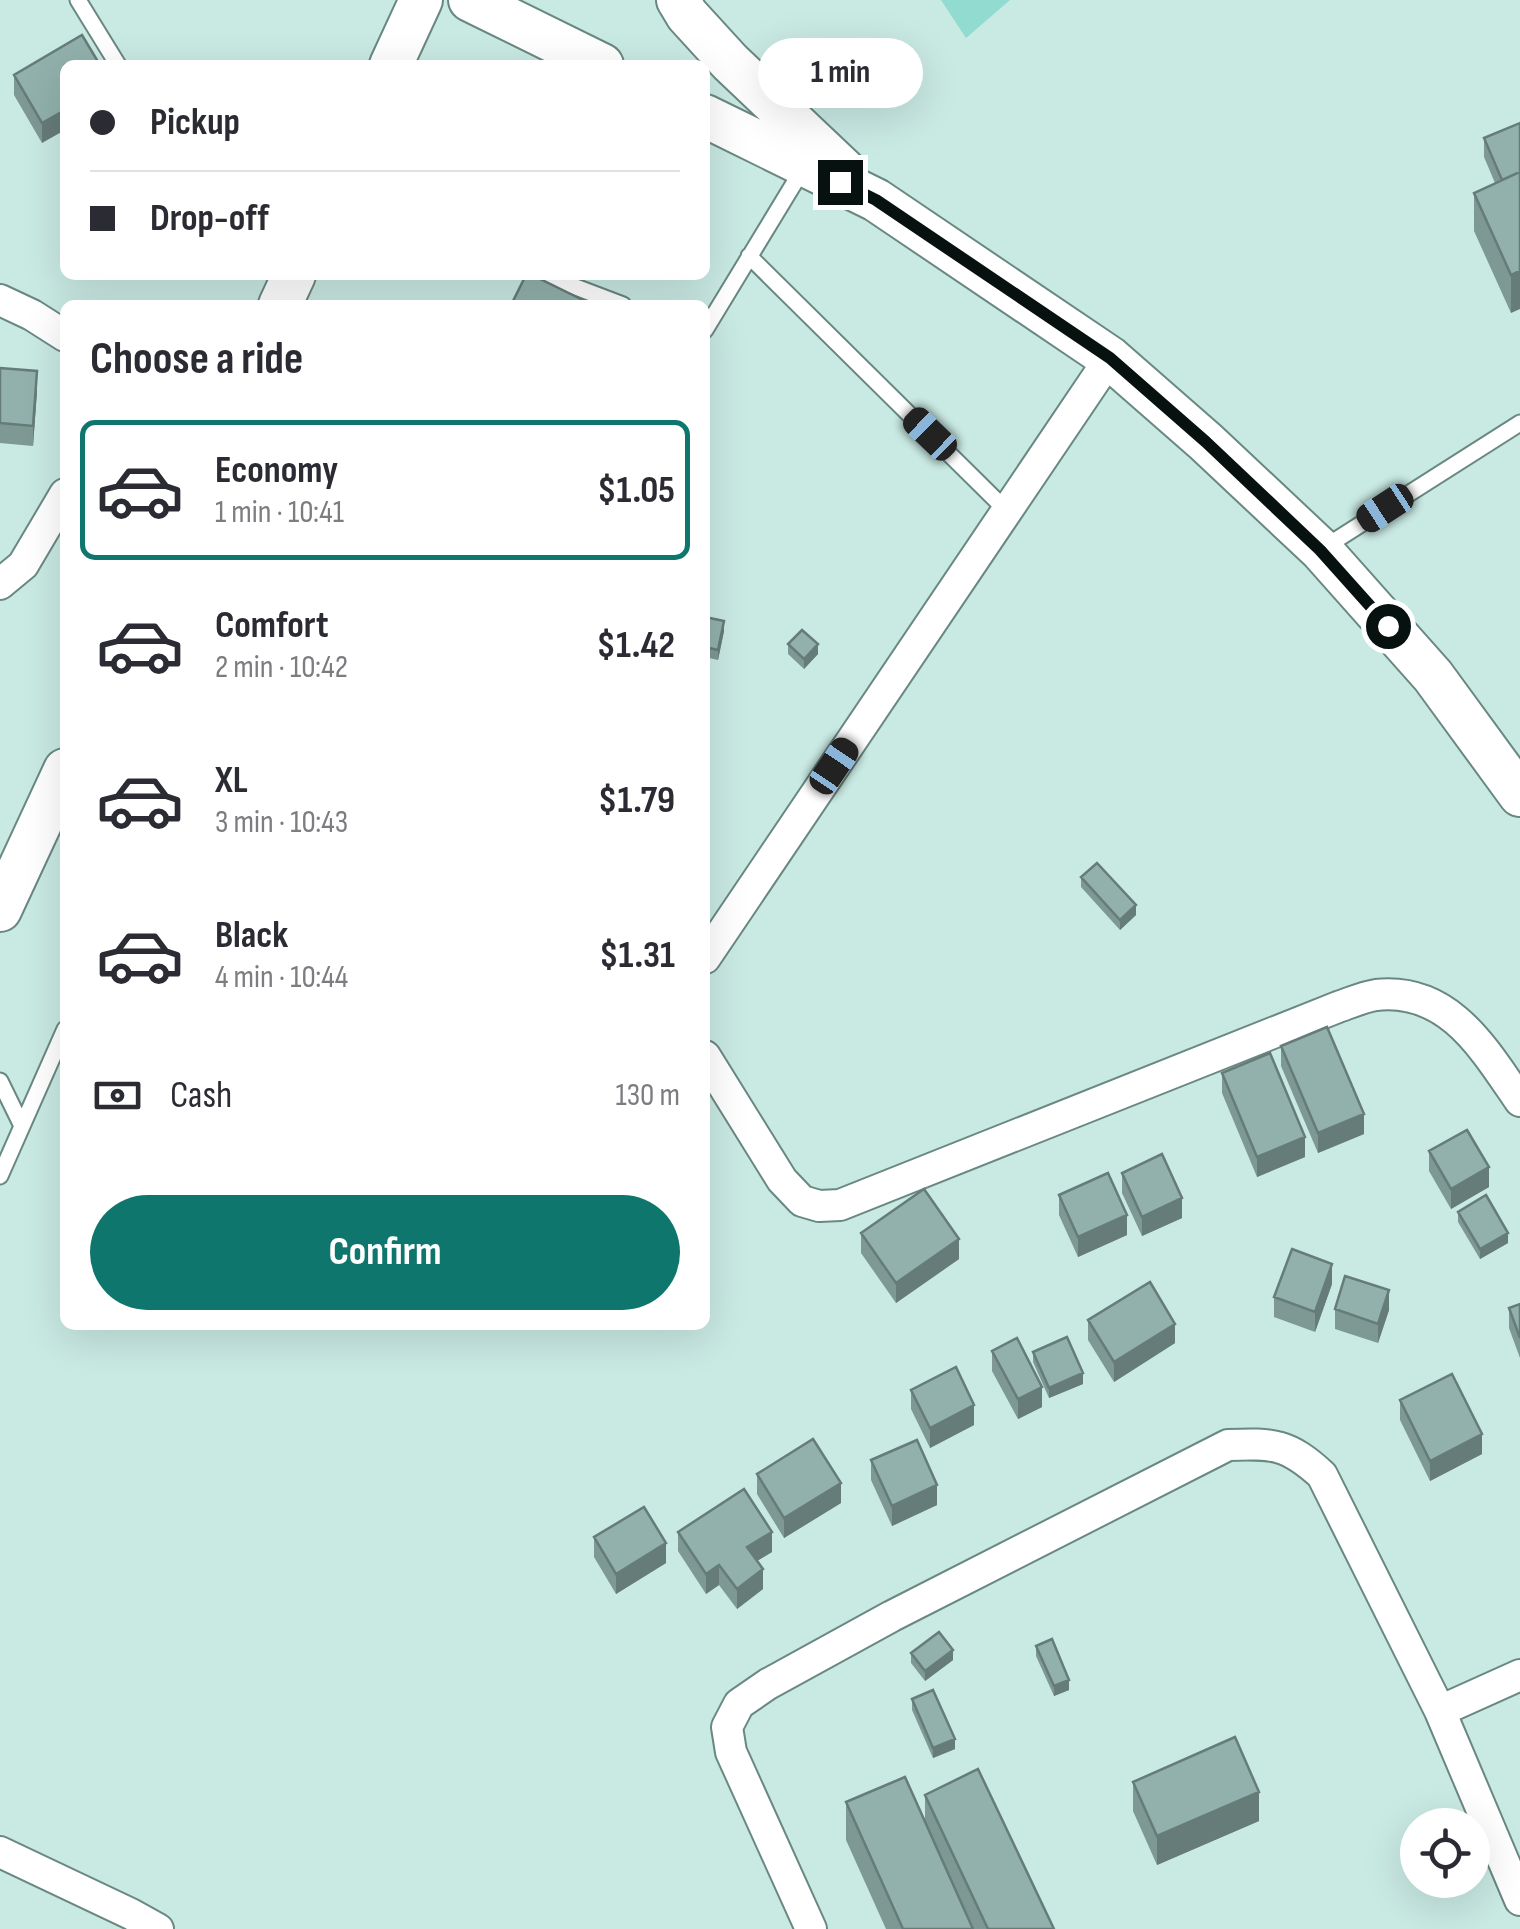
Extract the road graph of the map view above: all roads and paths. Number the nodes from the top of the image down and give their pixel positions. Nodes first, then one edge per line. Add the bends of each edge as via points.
1 (78, 0) edge
2 (421, 0) edge
3 (470, 0) edge
4 (678, 0) edge
5 (115, 60) edge
6 (393, 60) edge
7 (592, 60) edge
8 (710, 118) edge
9 (805, 165) junction
10 (876, 200) junction
11 (750, 256) junction
12 (557, 280) edge
13 (589, 280) edge
14 (583, 290) junction
15 (0, 300) edge
16 (609, 300) edge
17 (710, 322) edge
18 (60, 333) edge
19 (1110, 358) junction
20 (1520, 423) edge
21 (60, 502) edge
22 (1007, 510) junction
23 (1320, 550) junction
24 (0, 584) edge
25 (60, 781) edge
26 (1520, 795) edge
27 (0, 910) edge
28 (710, 951) edge
29 (60, 1040) edge
30 (710, 1064) edge
31 (0, 1081) edge
32 (1520, 1102) edge
33 (22, 1126) junction
34 (0, 1176) edge
35 (1520, 1675) edge
36 (1440, 1711) junction
37 (0, 1852) edge
38 (1520, 1900) edge
39 (128, 1921) edge
40 (158, 1929) edge
41 (811, 1929) edge

1 - 5 lane
2 - 6 main road
3 - 7 main road
4 - 10 main road via 730,62
8 - 9 main road
9 - 10 main road
9 - 11 lane
10 - 19 main road
11 - 17 lane
11 - 22 lane
12 - 14 lane
13 - 14 lane
14 - 16 lane
15 - 18 street
19 - 22 street
19 - 23 main road
20 - 23 lane
21 - 24 street via 23,565
22 - 28 street
23 - 26 main road via 1432,676
25 - 27 main road
29 - 33 lane
30 - 32 street via 782,1180 802,1201 819,1206 840,1205 1374,995 1412,996 1448,1013 1477,1039
31 - 33 lane
33 - 34 lane
35 - 36 street
36 - 38 street
36 - 41 street via 1322,1476 1299,1454 1264,1443 1228,1445 892,1616 739,1704 728,1726 731,1752
37 - 39 street
39 - 40 street

